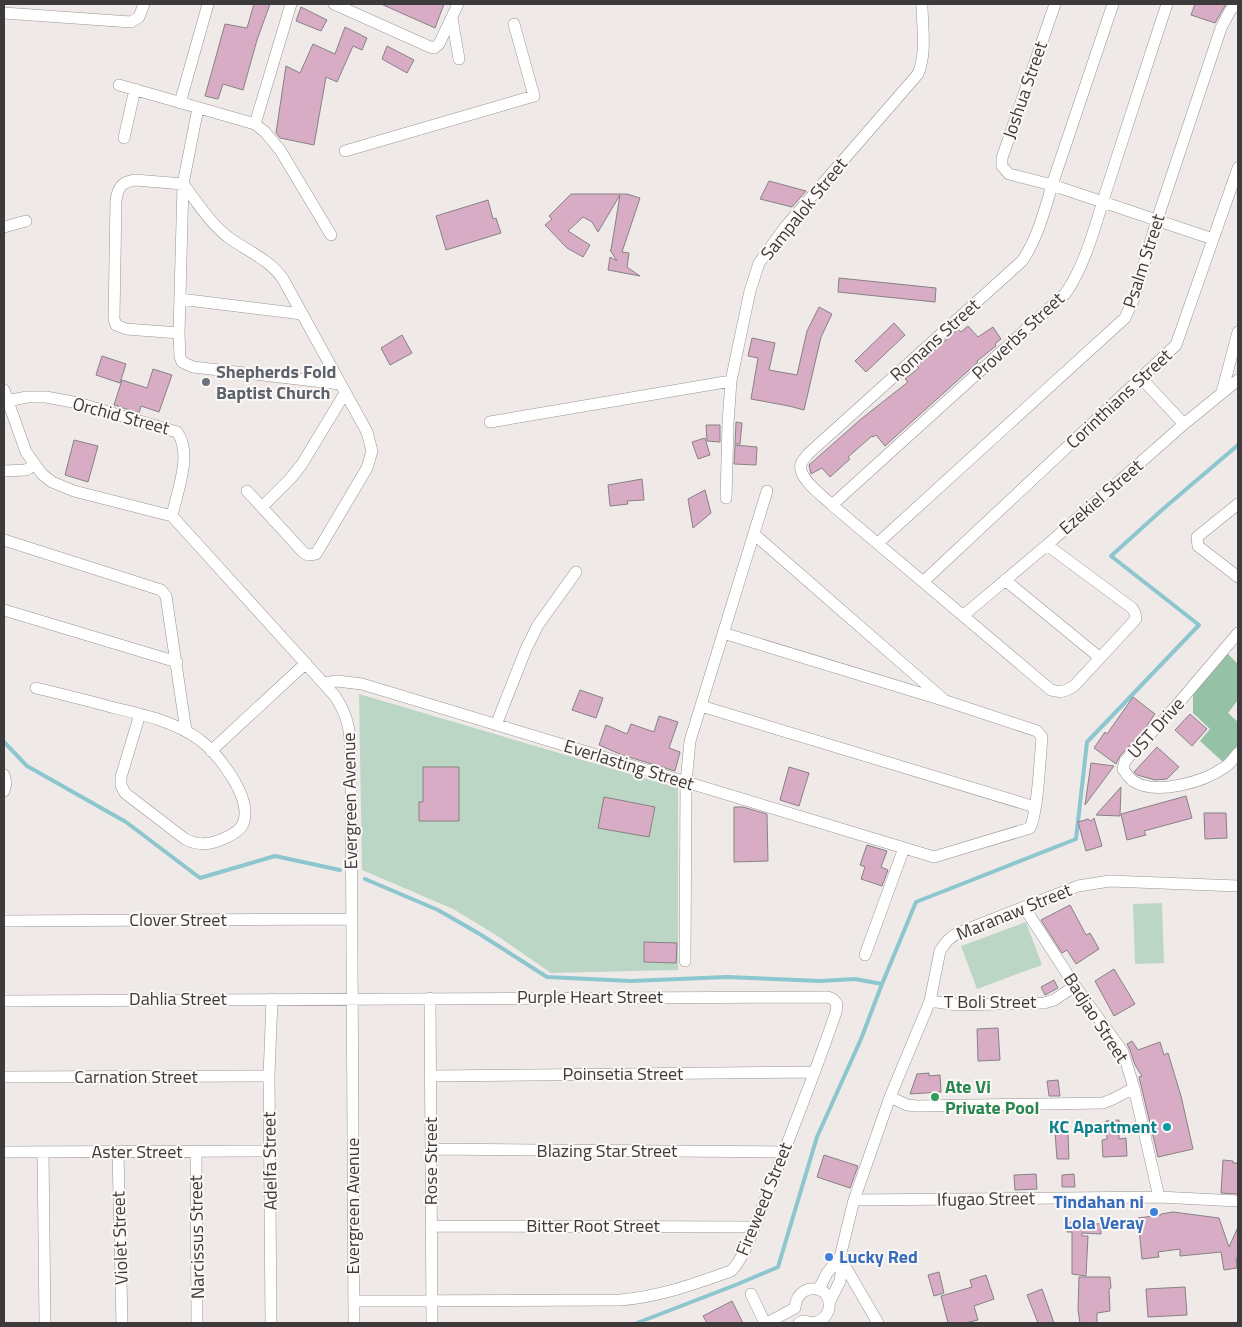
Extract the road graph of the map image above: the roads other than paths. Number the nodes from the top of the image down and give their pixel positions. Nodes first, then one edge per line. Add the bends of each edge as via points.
1 (144, 4) edge
2 (208, 4) edge
3 (290, 4) edge
4 (334, 4) edge
5 (458, 4) edge
6 (922, 4) edge
7 (1055, 4) edge
8 (1113, 4) edge
9 (1167, 4) edge
10 (1236, 4) edge
11 (4, 13) edge
12 (452, 18) junction
13 (514, 24) dead end
14 (458, 59) dead end
15 (119, 85) dead end
16 (135, 89) junction
17 (180, 103) junction
18 (198, 108) junction
19 (255, 124) junction
20 (124, 138) dead end
21 (345, 151) dead end
22 (1238, 168) edge
23 (183, 184) junction
24 (1052, 186) junction
25 (1103, 203) junction
26 (1157, 220) junction
27 (26, 221) dead end
28 (4, 227) edge
29 (331, 235) dead end
30 (1213, 239) junction
31 (180, 299) junction
32 (302, 314) junction
33 (179, 332) junction
34 (1238, 332) edge
35 (1142, 379) junction
36 (1238, 380) edge
37 (731, 381) junction
38 (342, 389) junction
39 (1222, 392) junction
40 (6, 395) edge
41 (490, 422) dead end
42 (1184, 424) junction
43 (34, 465) junction
44 (4, 472) edge
45 (247, 491) dead end
46 (767, 491) dead end
47 (726, 498) dead end
48 (1238, 504) edge
49 (832, 505) junction
50 (262, 507) junction
51 (172, 516) junction
52 (754, 534) junction
53 (4, 540) edge
54 (878, 544) junction
55 (1047, 545) junction
56 (576, 572) dead end
57 (1238, 577) edge
58 (1004, 580) junction
59 (924, 581) junction
60 (4, 610) edge
61 (964, 615) junction
62 (723, 633) junction
63 (1238, 633) edge
64 (1099, 658) junction
65 (177, 662) junction
66 (306, 663) junction
67 (323, 683) junction
68 (36, 688) dead end
69 (946, 701) junction
70 (701, 706) junction
71 (140, 714) junction
72 (496, 725) junction
73 (186, 731) junction
74 (211, 751) junction
75 (1238, 753) edge
76 (4, 775) edge
77 (686, 782) junction
78 (4, 791) edge
79 (1035, 807) junction
80 (904, 848) junction
81 (1238, 886) edge
82 (1024, 907) junction
83 (352, 919) junction
84 (4, 921) edge
85 (865, 955) dead end
86 (685, 961) dead end
87 (1075, 986) junction
88 (828, 997) joint
89 (352, 998) junction
90 (430, 998) junction
91 (272, 999) junction
92 (4, 1001) edge
93 (930, 1001) junction
94 (816, 1072) junction
95 (269, 1076) junction
96 (430, 1076) junction
97 (4, 1077) edge
98 (1134, 1088) junction
99 (890, 1097) junction
100 (431, 1149) junction
101 (270, 1151) junction
102 (4, 1152) edge
103 (43, 1152) junction
104 (118, 1152) junction
105 (196, 1152) junction
106 (784, 1152) junction
107 (1159, 1197) junction
108 (854, 1200) junction
109 (1238, 1201) edge
110 (431, 1226) junction
111 (754, 1227) junction
112 (840, 1258) junction
113 (819, 1289) junction
114 (751, 1294) dead end
115 (354, 1301) junction
116 (432, 1301) junction
117 (829, 1303) junction
118 (45, 1323) edge
119 (122, 1323) edge
120 (198, 1323) edge
121 (271, 1323) edge
122 (354, 1323) edge
123 (432, 1323) edge
124 (766, 1323) edge
125 (799, 1323) edge
126 (814, 1323) edge
127 (878, 1323) edge

1 - 11 street via 139,17 131,22
2 - 17 street
3 - 19 street
4 - 12 street via 434,48
5 - 12 street
6 - 37 street, Sampalok Street via 923,54 918,74 786,226 759,263
7 - 24 street, Joshua Street via 1002,158 1002,166 1009,174
8 - 24 street, Romans Street
9 - 25 street, Proverbs Street
10 - 26 street, Psalm Street via 1221,28
12 - 14 street
13 - 21 street via 534,96
15 - 16 street
16 - 17 street
16 - 20 street
17 - 18 street
18 - 19 street
18 - 23 street
19 - 29 street via 280,150
22 - 30 street, Corinthians Street
23 - 31 street
23 - 32 street via 227,236 278,271
23 - 33 street via 128,181 117,191 116,200 116,325 126,329
24 - 25 street
24 - 49 street, Romans Street via 1035,241 1022,261 808,454 801,464 805,480
25 - 26 street
25 - 49 street, Proverbs Street via 1079,271 1065,294
26 - 30 street
26 - 54 street, Psalm Street via 1125,318
27 - 28 street
30 - 35 street, Corinthians Street via 1176,345
31 - 32 street
31 - 33 street
32 - 38 street
33 - 38 street via 180,357 188,365
34 - 39 street
35 - 42 street
35 - 59 street, Corinthians Street
36 - 39 street, Ezekiel Street
37 - 41 street
37 - 47 street, Sampalok Street
38 - 50 street via 302,464
38 - 50 street via 367,432 372,450 367,468 318,552 312,555 304,553
39 - 42 street, Ezekiel Street
40 - 43 street via 23,445
40 - 51 street, Orchid Street via 78,403 177,432 184,445 185,457
42 - 55 street, Ezekiel Street
43 - 44 street via 26,470
43 - 51 street via 61,486
45 - 50 street
46 - 52 street
48 - 57 street via 1197,536 1196,542
49 - 54 street
51 - 66 street, Evergreen Avenue
52 - 62 street
52 - 69 street
53 - 65 street via 161,590 166,596
54 - 59 street
55 - 58 street, Ezekiel Street
55 - 64 street via 1135,613 1136,620
56 - 72 street via 538,625
58 - 61 street, Ezekiel Street
58 - 64 street
59 - 61 street
60 - 65 street
61 - 64 street via 1051,690 1065,692 1074,686
62 - 69 street
62 - 70 street
63 - 75 street, UST Drive via 1125,761 1123,769 1132,780 1149,788 1166,788 1210,776
65 - 73 street
66 - 67 street, Evergreen Avenue
66 - 74 street
67 - 72 street, Everlasting Street via 362,684
67 - 83 street, Evergreen Avenue via 343,707 350,730
68 - 71 street
69 - 79 street via 1041,733
70 - 77 street via 690,741
70 - 79 street
71 - 73 street
71 - 74 street via 121,785 130,798 195,844 216,842 231,835 244,821 241,793
72 - 77 street, Everlasting Street
73 - 74 street
76 - 78 street
77 - 80 street, Everlasting Street
77 - 86 street
79 - 80 street, Everlasting Street via 1033,822 1024,830 934,857
80 - 85 street
81 - 82 street, Maranaw Street via 1110,881 1078,886
82 - 87 street, Badjao Street
82 - 93 street, Maranaw Street via 960,932 944,943
83 - 84 street, Clover Street
83 - 89 street, Evergreen Avenue
87 - 93 street, T Boli Street via 1044,1003 957,1005
87 - 98 street, Badjao Street via 1123,1052
88 - 90 street, Purple Heart Street
88 - 94 street, Fireweed Street via 837,1004 836,1012
89 - 90 street, Purple Heart Street
89 - 91 street, Dahlia Street
89 - 115 street, Evergreen Avenue
90 - 96 street, Rose Street
91 - 92 street, Dahlia Street
91 - 95 street, Adelfa Street
93 - 99 street, Maranaw Street
94 - 96 street, Poinsetia Street
94 - 106 street, Fireweed Street
95 - 97 street, Carnation Street
95 - 101 street, Adelfa Street
96 - 100 street, Rose Street
98 - 99 street via 1102,1103 916,1106
98 - 107 street, Badjao Street
99 - 108 street, Maranaw Street
100 - 106 street, Blazing Star Street
100 - 110 street, Rose Street
101 - 105 street, Aster Street
101 - 121 street, Adelfa Street
102 - 103 street, Aster Street
103 - 104 street, Aster Street
103 - 118 street
104 - 105 street, Aster Street
104 - 119 street, Violet Street
105 - 120 street, Narcissus Street
106 - 111 street, Fireweed Street
107 - 108 street, Ifugao Street
107 - 109 street, Ifugao Street
108 - 112 street, Maranaw Street
110 - 111 street, Bitter Root Street
110 - 116 street, Rose Street
111 - 116 street, Fireweed Street via 737,1265 731,1271 656,1296 620,1300
112 - 113 street, Maranaw Street
112 - 117 street, Maranaw Street via 842,1274
112 - 127 street
113 - 117 street
113 - 124 street via 802,1292 795,1308
114 - 124 street
115 - 116 street, Fireweed Street
115 - 122 street, Evergreen Avenue
116 - 123 street, Rose Street
117 - 126 street, Maranaw Street via 828,1314
125 - 126 street, Maranaw Street

